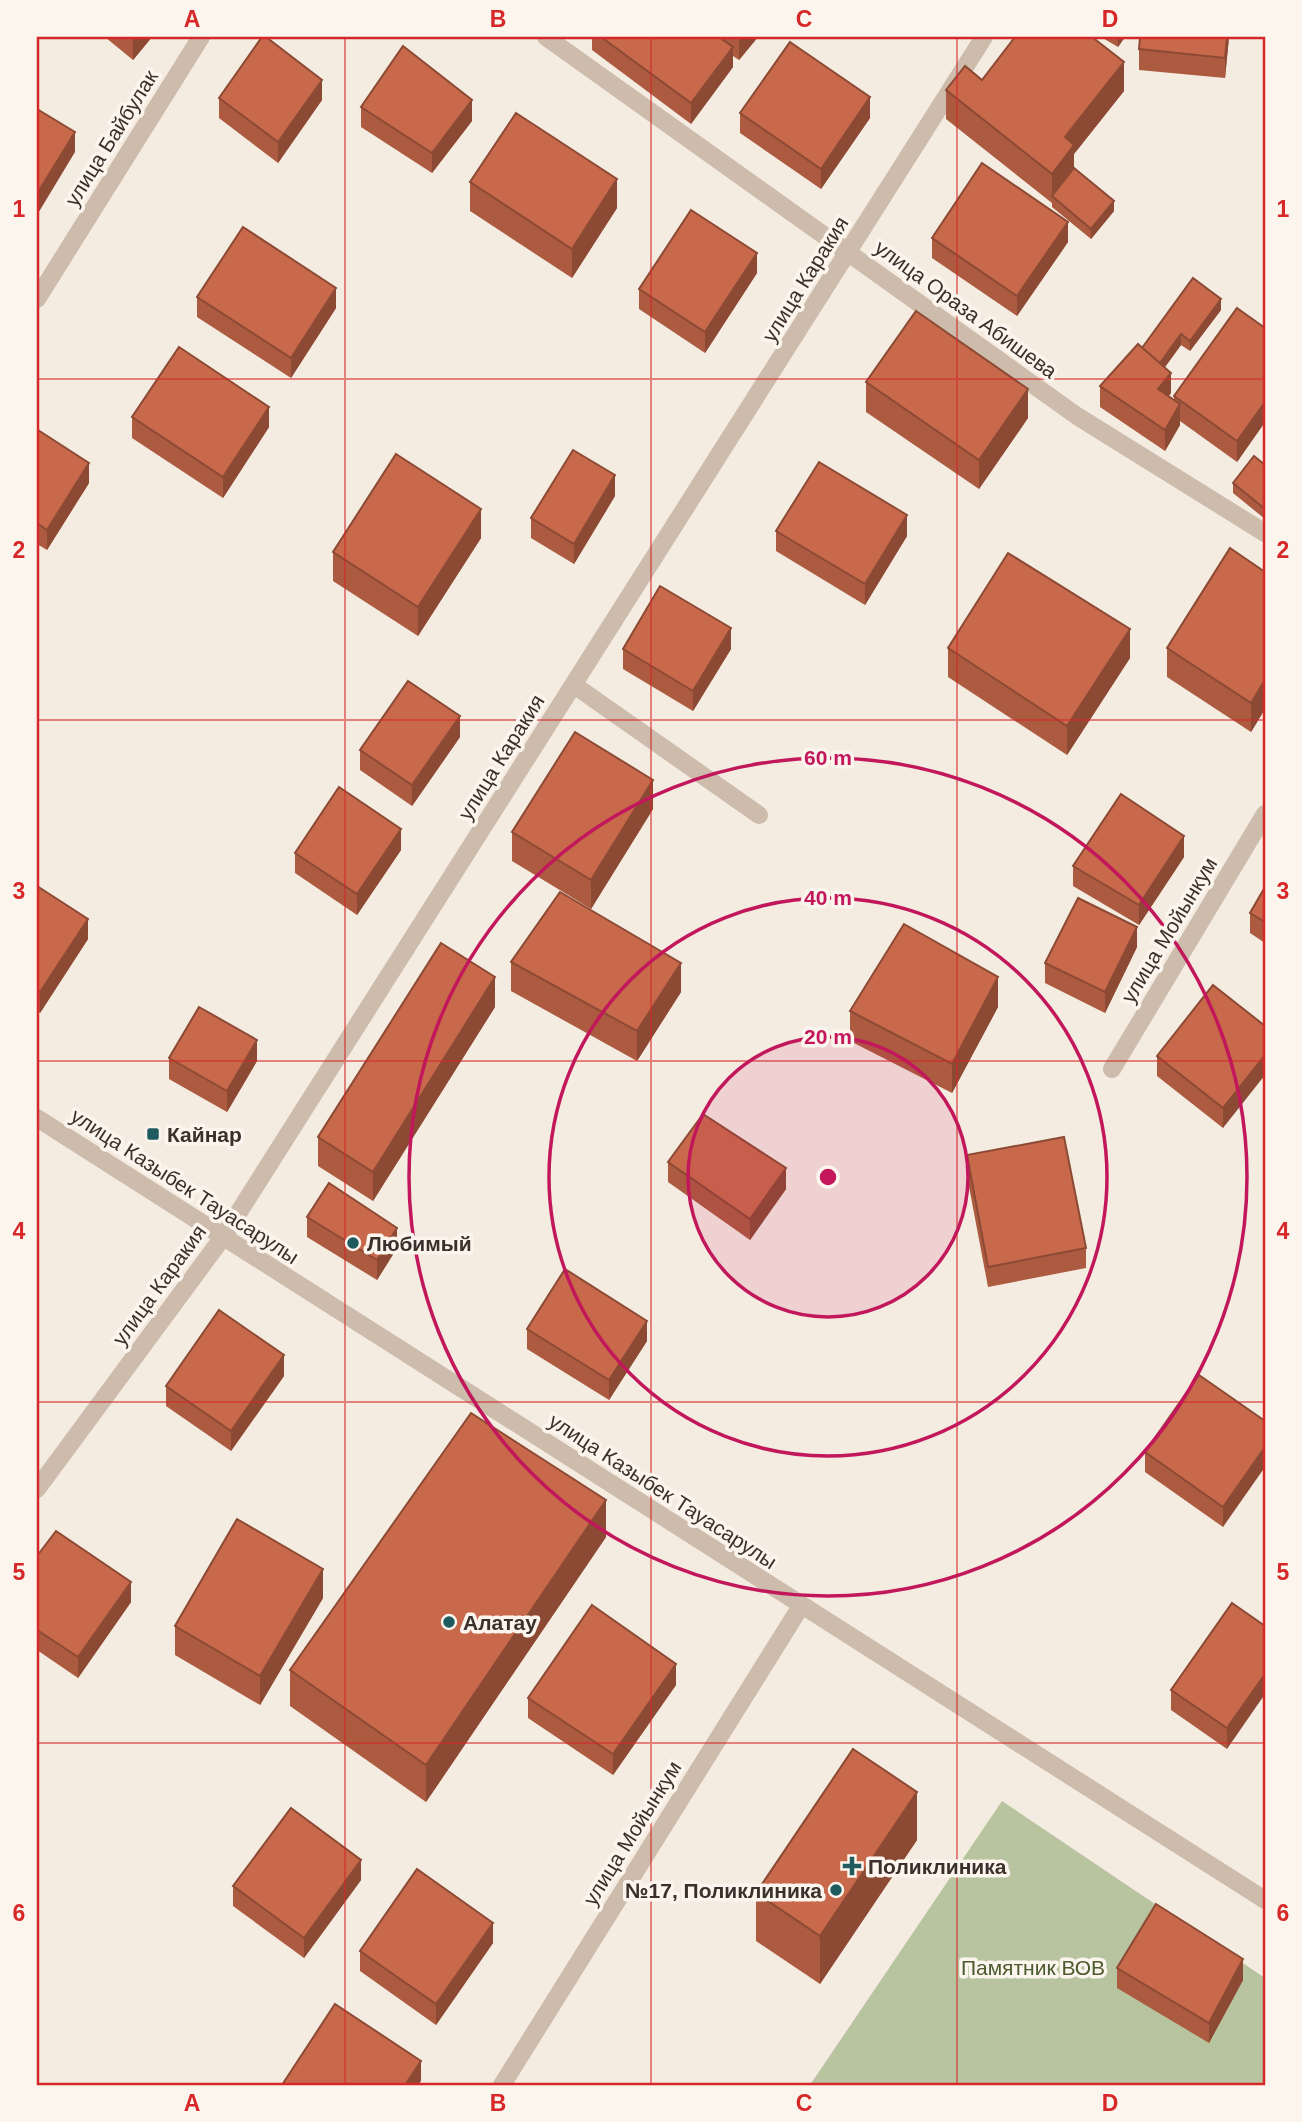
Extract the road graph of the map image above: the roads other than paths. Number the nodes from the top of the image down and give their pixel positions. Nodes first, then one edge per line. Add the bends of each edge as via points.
1 (201, 37) edge
2 (546, 37) edge
3 (984, 37) edge
4 (849, 253) junction
5 (37, 299) edge
6 (1265, 533) edge
7 (573, 685) junction
8 (1265, 814) edge
9 (759, 815) dead end
10 (1112, 1069) dead end
11 (37, 1118) edge
12 (223, 1237) junction
13 (37, 1489) edge
14 (801, 1606) junction
15 (1265, 1900) edge
16 (502, 2085) edge

1 - 5 street, улица Байбулак
2 - 4 street, улица Ораза Абишева
3 - 4 street, улица Каракия
4 - 6 street, улица Ораза Абишева via 1077,416
4 - 7 street, улица Каракия
7 - 9 street
7 - 12 street, улица Каракия
8 - 10 street, улица Мойынкум
11 - 12 street, улица Казыбек Тауасарулы
12 - 13 street, улица Каракия
12 - 14 street, улица Казыбек Тауасарулы
14 - 15 street, улица Казыбек Тауасарулы
14 - 16 street, улица Мойынкум

